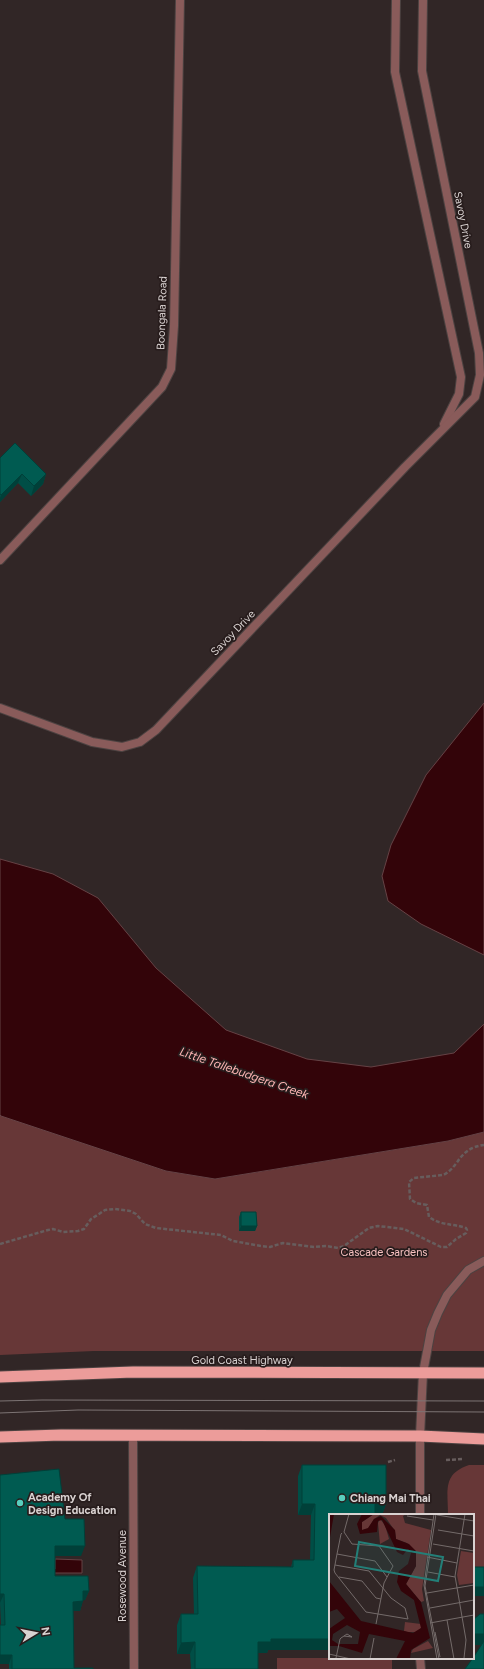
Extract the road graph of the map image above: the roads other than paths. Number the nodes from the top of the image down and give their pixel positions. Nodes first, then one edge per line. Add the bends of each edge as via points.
1 (180, 0) edge
2 (396, 0) edge
3 (423, 0) edge
4 (441, 430) junction
5 (0, 560) edge
6 (0, 708) edge
7 (484, 1260) edge
8 (423, 1373) junction
9 (484, 1373) edge
10 (0, 1377) edge
11 (132, 1436) junction
12 (420, 1436) junction
13 (0, 1437) edge
14 (484, 1439) edge
15 (420, 1514) edge
16 (134, 1669) edge

1 - 5 street, Boongala Road via 171,368 162,387
2 - 4 street, Savoy Drive via 395,72 461,377 459,394
3 - 4 street, Savoy Drive via 422,71 479,353 480,375 475,397
4 - 6 street, Savoy Drive via 156,730 140,742 122,747 92,742
7 - 8 street via 468,1270 447,1295 432,1330
8 - 9 highway, Gold Coast Highway
8 - 10 highway, Gold Coast Highway via 133,1372
8 - 12 street
11 - 12 highway
11 - 13 highway
11 - 16 street, Rosewood Avenue
12 - 14 highway
12 - 15 street

